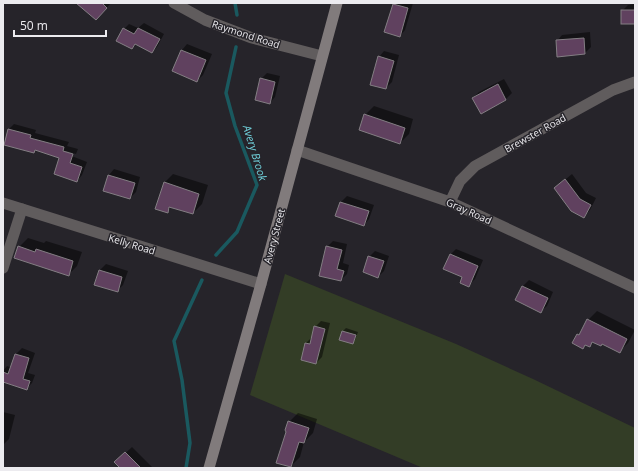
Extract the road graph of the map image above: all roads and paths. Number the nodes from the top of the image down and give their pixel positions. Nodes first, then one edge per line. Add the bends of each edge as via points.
1 (174, 3) edge
2 (337, 3) edge
3 (322, 56) junction
4 (635, 82) edge
5 (297, 150) junction
6 (450, 202) junction
7 (3, 203) edge
8 (22, 209) junction
9 (3, 268) edge
10 (261, 284) junction
11 (635, 288) edge
12 (209, 468) edge

1 - 3 street, Raymond Road via 205,20 252,38
2 - 3 main road, Avery Street
3 - 5 main road, Avery Street
4 - 6 street, Brewster Road via 613,90 475,166 460,181
5 - 6 street, Gray Road
5 - 10 main road, Avery Street
6 - 11 street, Gray Road
7 - 8 street, Kelly Road
8 - 9 street
8 - 10 street, Kelly Road
10 - 12 main road, Avery Street

